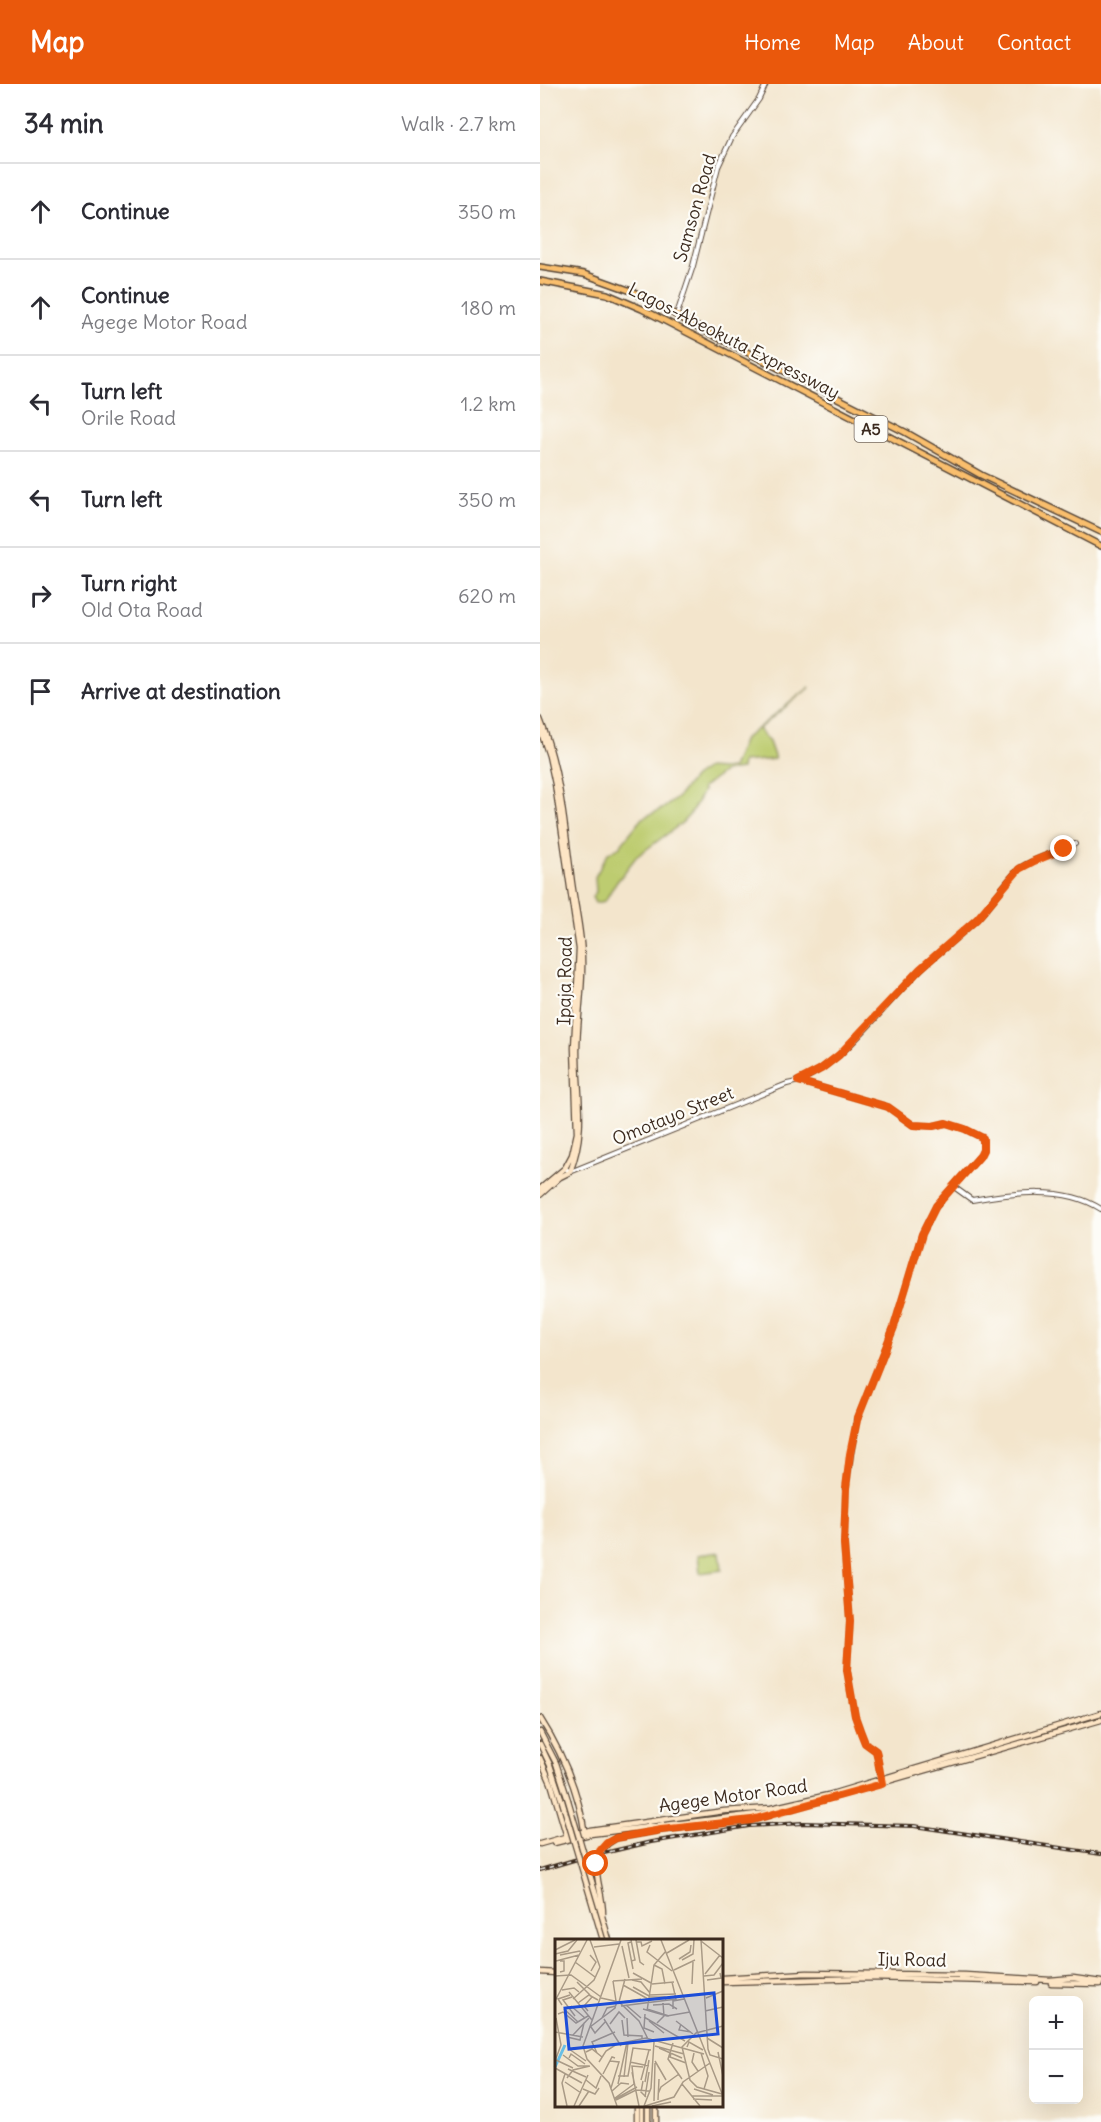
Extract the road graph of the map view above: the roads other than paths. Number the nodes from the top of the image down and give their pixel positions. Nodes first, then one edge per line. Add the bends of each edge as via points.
1 (766, 84) edge
2 (540, 267) edge
3 (540, 281) edge
4 (677, 314) junction
5 (981, 475) junction
6 (977, 481) junction
7 (1101, 532) edge
8 (1101, 546) edge
9 (540, 719) edge
10 (540, 729) edge
11 (546, 740) junction
12 (1075, 844) dead end
13 (798, 1081) junction
14 (567, 1170) junction
15 (954, 1187) junction
16 (540, 1189) edge
17 (540, 1195) edge
18 (1101, 1209) edge
19 (1101, 1713) edge
20 (540, 1718) edge
21 (1101, 1720) edge
22 (540, 1732) edge
23 (540, 1744) edge
24 (540, 1758) edge
25 (882, 1781) junction
26 (565, 1801) junction
27 (780, 1811) junction
28 (581, 1817) junction
29 (562, 1821) junction
30 (585, 1834) junction
31 (567, 1836) junction
32 (540, 1846) edge
33 (602, 1920) junction
34 (602, 1939) edge
35 (608, 1939) edge
36 (723, 1980) edge
37 (1101, 1983) edge

1 - 4 street, Samson Road via 718,167
2 - 4 highway, Lagos-Abeokuta Expressway / A5 via 584,274 634,292
3 - 6 highway, Lagos-Abeokuta Expressway / A5 via 597,291 642,309
4 - 5 highway, Lagos-Abeokuta Expressway / A5
5 - 6 highway
5 - 7 highway, Lagos-Abeokuta Expressway / A5
6 - 8 highway, Lagos-Abeokuta Expressway / A5
9 - 11 main road, Ipaja Road
10 - 11 main road, Ipaja Road
11 - 14 main road, Ipaja Road via 559,783 582,949 577,1049 580,1134 578,1149
12 - 13 street, Omotayo Street via 1019,869 977,919 920,969 839,1055
13 - 14 street, Omotayo Street
13 - 15 street via 888,1107 913,1125 946,1123 983,1138 980,1156
14 - 16 main road
14 - 17 main road
15 - 18 street via 972,1200 1032,1192 1083,1200
15 - 25 street via 936,1206 922,1234 894,1327 857,1420 847,1476 847,1670 855,1716 865,1743 876,1751
19 - 25 main road, Agege Motor Road
20 - 28 main road via 570,1775
21 - 25 main road, Agege Motor Road
22 - 26 main road via 555,1762
23 - 26 main road
24 - 29 main road
25 - 27 main road, Agege Motor Road
25 - 30 main road, Agege Motor Road via 771,1808 714,1812
26 - 33 main road, bridge
26 - 34 main road, bridge
27 - 30 main road, Agege Motor Road
27 - 33 main road, bridge via 752,1820 661,1830 607,1843 596,1864
28 - 29 main road via 570,1824
28 - 30 main road
29 - 31 main road
30 - 31 main road, Agege Motor Road
30 - 32 main road, Agege Motor Road
31 - 32 main road, Agege Motor Road
33 - 35 main road, bridge
36 - 37 main road, Iju Road via 869,1978

